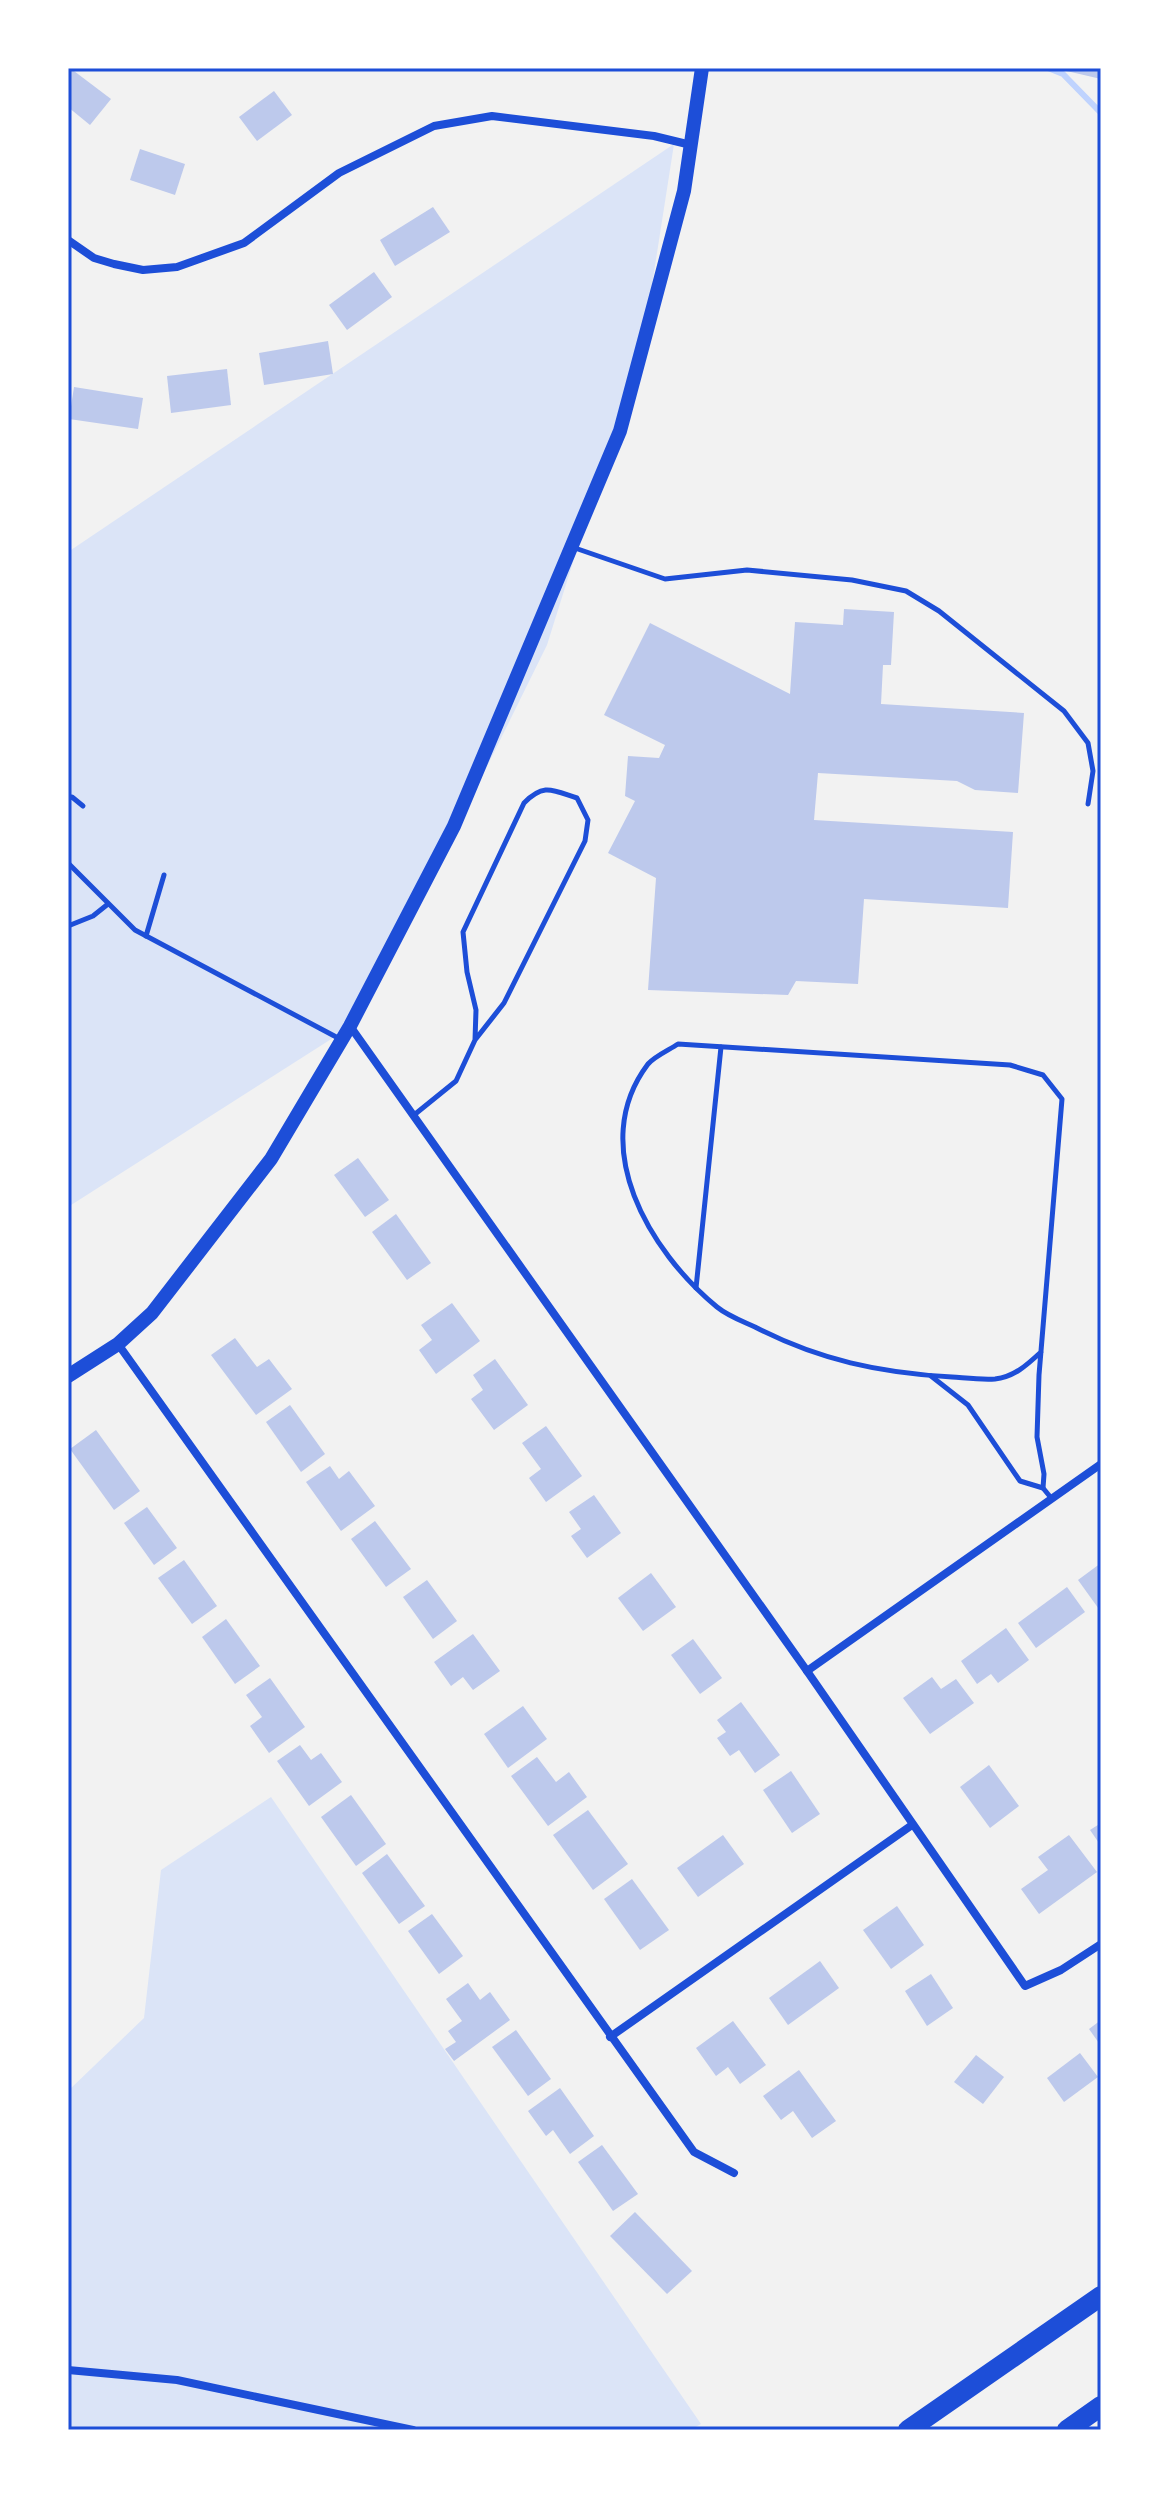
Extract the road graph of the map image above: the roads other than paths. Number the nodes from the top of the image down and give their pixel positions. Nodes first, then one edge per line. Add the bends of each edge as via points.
1 (702, 68) edge
2 (691, 145) junction
3 (68, 240) edge
4 (571, 547) junction
5 (68, 798) edge
6 (1088, 804) dead end
7 (83, 806) dead end
8 (68, 863) edge
9 (164, 875) dead end
10 (108, 904) junction
11 (68, 926) edge
12 (146, 936) junction
13 (350, 1026) junction
14 (342, 1040) junction
15 (475, 1040) junction
16 (721, 1047) junction
17 (414, 1115) junction
18 (696, 1288) junction
19 (118, 1344) junction
20 (1041, 1352) junction
21 (68, 1376) edge
22 (930, 1376) junction
23 (1101, 1464) edge
24 (1043, 1488) junction
25 (1052, 1499) junction
26 (807, 1671) junction
27 (912, 1825) junction
28 (1101, 1944) edge
29 (610, 2037) junction
30 (734, 2173) dead end
31 (1101, 2296) edge
32 (68, 2370) edge
33 (1101, 2406) edge
34 (413, 2430) edge
35 (908, 2430) edge
36 (1067, 2430) edge

1 - 2 street
2 - 3 street via 492,116 434,126 339,173 244,243 177,267 143,270 114,264
2 - 4 street via 684,191 620,431
4 - 6 lane via 665,579 747,570 906,591 939,611 1064,711 1088,743 1093,771
4 - 13 street via 454,826
5 - 7 lane
8 - 10 lane
9 - 12 lane
10 - 11 lane
10 - 12 lane
12 - 14 lane
13 - 14 street
13 - 17 street
14 - 19 street via 271,1159 152,1313
15 - 15 lane via 504,1003 585,841 588,820 577,798 547,788 524,803 463,932 476,1010
15 - 17 lane via 456,1081
16 - 18 lane
16 - 18 lane via 678,1044 650,1062 632,1094 623,1134 626,1175 643,1221
16 - 20 lane via 1010,1065 1043,1075 1062,1099
17 - 26 street
18 - 22 lane via 720,1309 794,1347 862,1367
19 - 21 street
19 - 29 street
20 - 22 lane via 1020,1372 996,1379
20 - 24 lane via 1037,1437
22 - 24 lane via 968,1405 1020,1481
23 - 25 street
24 - 25 lane
25 - 26 street
26 - 27 street
27 - 28 street via 1025,1986
27 - 29 street
29 - 30 street via 694,2152
31 - 35 highway
32 - 34 street via 177,2380
33 - 36 highway

